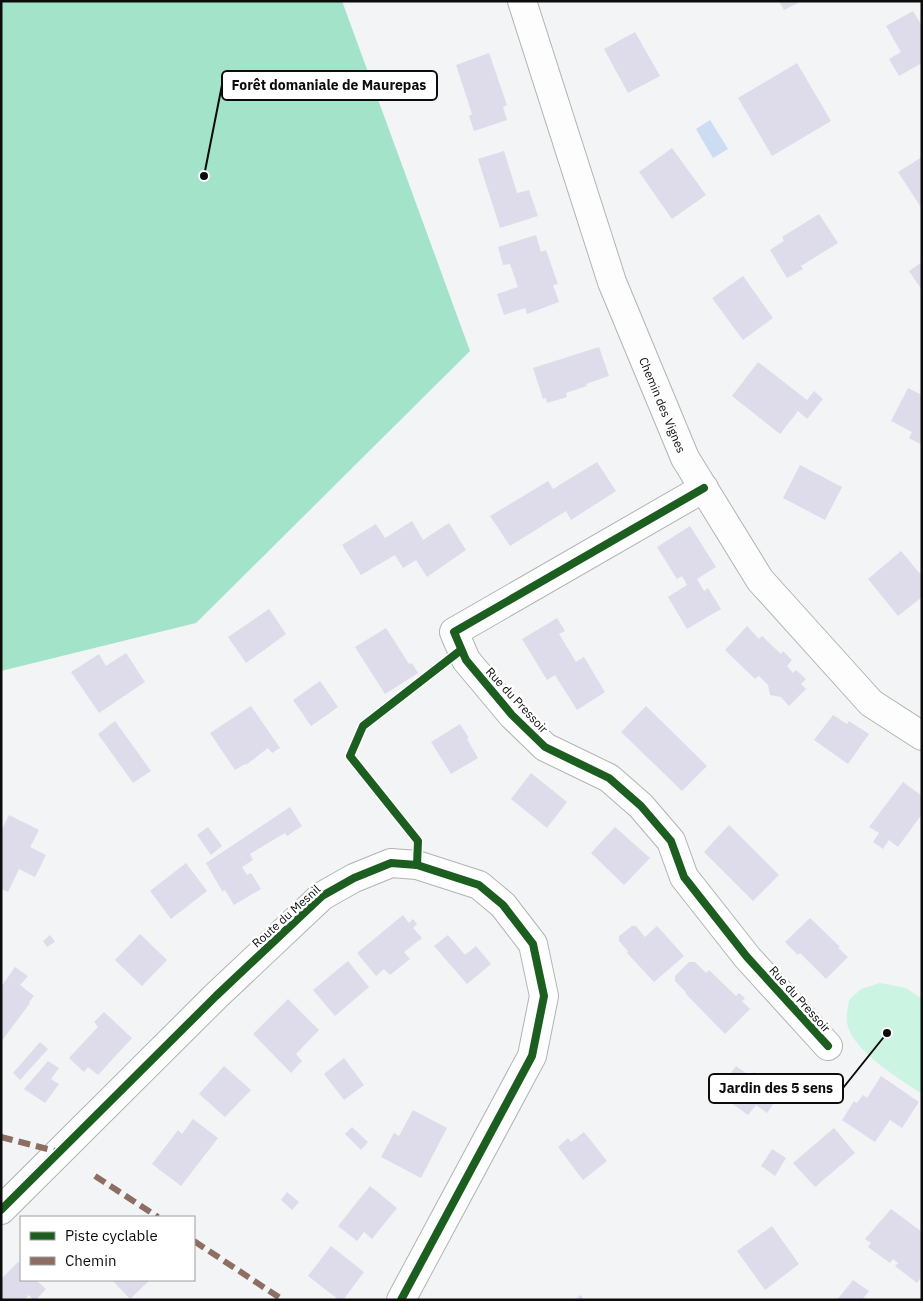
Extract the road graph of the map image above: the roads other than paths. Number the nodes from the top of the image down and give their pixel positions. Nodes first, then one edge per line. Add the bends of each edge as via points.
1 (522, 1) edge
2 (704, 488) junction
3 (922, 736) edge
4 (828, 1046) dead end
5 (1, 1210) edge
6 (401, 1300) edge

1 - 2 street, Chemin des Vignes via 612,282 685,458
2 - 3 street, Chemin des Vignes via 760,580 871,703
2 - 4 street, Rue du Pressoir via 454,632 466,660 512,715 545,747 609,778 641,806 671,841 684,876 747,957
5 - 6 street, Route du Mesnil via 216,996 322,896 391,863 417,866 479,885 503,905 533,944 544,996 532,1056

